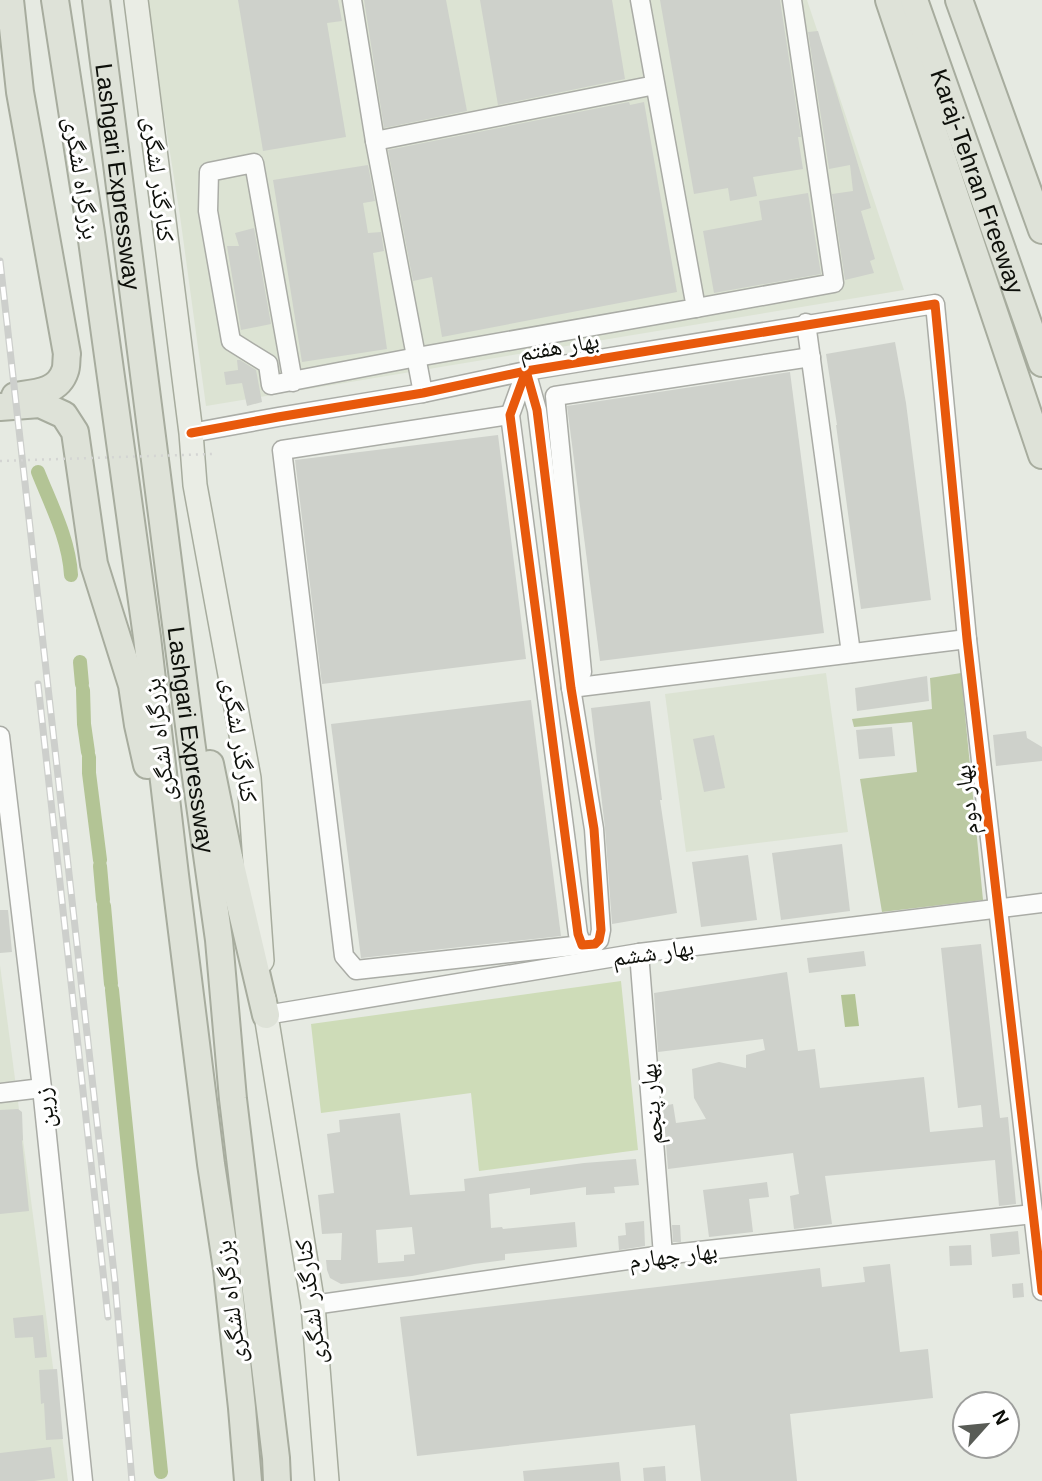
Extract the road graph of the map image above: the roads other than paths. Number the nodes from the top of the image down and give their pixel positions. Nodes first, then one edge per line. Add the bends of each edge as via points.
1 (10, 0) edge
2 (55, 0) edge
3 (96, 0) edge
4 (136, 0) edge
5 (352, 0) edge
6 (640, 0) edge
7 (792, 0) edge
8 (889, 0) edge
9 (914, 0) edge
10 (959, 0) edge
11 (655, 85) junction
12 (375, 142) junction
13 (1042, 230) edge
14 (934, 303) joint
15 (696, 308) junction
16 (806, 323) junction
17 (417, 356) junction
18 (811, 357) junction
19 (1042, 363) edge
20 (526, 371) junction
21 (293, 382) junction
22 (423, 393) junction
23 (0, 398) edge
24 (0, 407) edge
25 (510, 415) junction
26 (191, 433) junction
27 (1042, 455) edge
28 (967, 639) junction
29 (850, 653) junction
30 (182, 661) junction
31 (571, 688) junction
32 (0, 736) edge
33 (175, 875) junction
34 (1042, 903) edge
35 (998, 908) junction
36 (582, 945) junction
37 (639, 953) junction
38 (266, 1015) junction
39 (42, 1088) junction
40 (0, 1093) edge
41 (1033, 1214) junction
42 (663, 1255) junction
43 (1042, 1292) edge
44 (313, 1304) junction
45 (83, 1481) edge
46 (248, 1481) edge
47 (277, 1481) edge
48 (327, 1481) edge

1 - 23 highway via 20,92 67,354 65,372 55,387
2 - 33 highway, بزرگراه لشگری via 143,610
3 - 30 highway, Lashgari Expressway
4 - 26 main road, کنارگذر لشگری
5 - 12 street
6 - 11 street
7 - 15 street via 834,284
8 - 27 highway
9 - 19 highway, Karaj-Tehran Freeway
10 - 13 highway
11 - 12 street
11 - 15 street
12 - 17 street
14 - 16 street, بهار هفتم
14 - 28 street, بهار دوم
15 - 17 street
16 - 18 street
16 - 20 street, بهار هفتم
17 - 21 street
17 - 22 street
18 - 29 street
18 - 31 street via 555,396 582,672
20 - 22 street, بهار هفتم
20 - 25 street
20 - 31 street via 537,410
21 - 21 street via 254,163 209,172 208,211 231,341 268,364 271,386
22 - 26 street, بهار هفتم
24 - 33 highway via 40,404 64,415 75,432 94,564 132,685 157,821
25 - 36 street
25 - 36 street via 282,450 344,956 356,970
26 - 38 main road, کنارگذر لشگری via 195,485 248,778
28 - 29 street
28 - 35 street, بهار دوم
29 - 31 street
30 - 38 highway via 212,771
30 - 47 highway, Lashgari Expressway via 219,940
31 - 36 street via 594,828 601,929 595,944
32 - 39 street, زرین
33 - 46 highway, بزرگراه لشگری via 227,1269
34 - 35 street, بهار ششم
35 - 37 street, بهار ششم
35 - 41 street, بهار دوم
37 - 38 street, بهار ششم
37 - 42 street, بهار پنجم
38 - 44 main road, کنارگذر لشگری
39 - 40 street
39 - 45 street, زرین
41 - 42 street, بهار چهارم
41 - 43 street, بهار دوم
42 - 44 street, بهار چهارم
44 - 48 main road, کنارگذر لشگری

